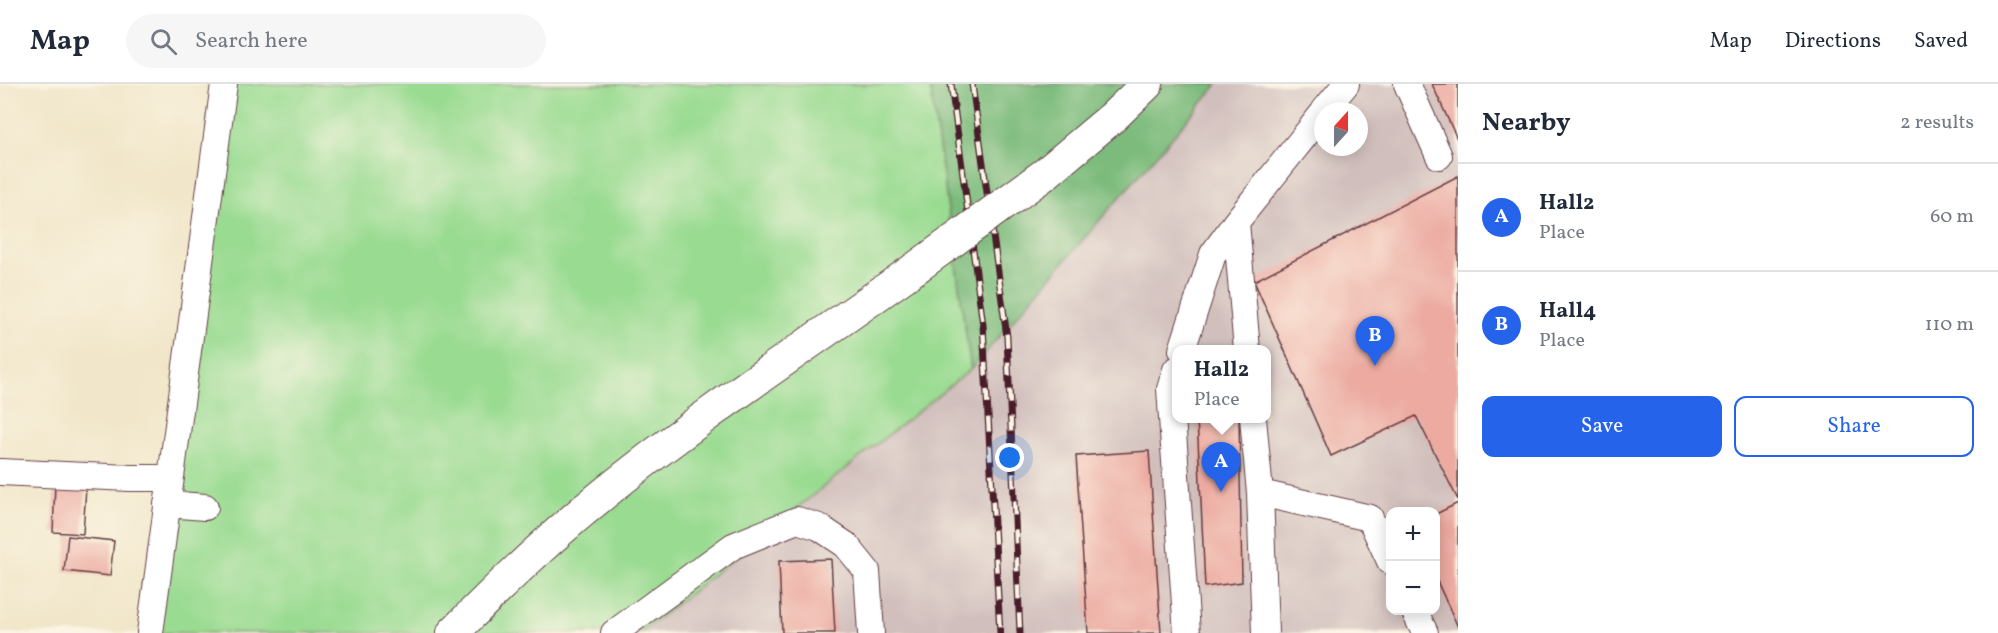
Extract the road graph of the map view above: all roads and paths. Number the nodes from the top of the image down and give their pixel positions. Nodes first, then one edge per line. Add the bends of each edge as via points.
1 (224, 84) edge
2 (1147, 84) edge
3 (1346, 84) edge
4 (1407, 84) edge
5 (1332, 102) edge
6 (1314, 124) edge
7 (1439, 156) dead end
8 (1236, 222) junction
9 (1184, 345) edge
10 (1247, 345) edge
11 (1172, 383) edge
12 (1172, 420) edge
13 (1172, 423) edge
14 (1253, 423) edge
15 (0, 472) edge
16 (170, 478) junction
17 (1260, 493) junction
18 (167, 504) junction
19 (205, 507) dead end
20 (1386, 552) edge
21 (1416, 615) edge
22 (150, 633) edge
23 (453, 633) edge
24 (614, 633) edge
25 (871, 633) edge
26 (1186, 633) edge
27 (1265, 633) edge
28 (1425, 633) edge

1 - 16 street
2 - 23 main road, bridge via 1045,174 599,498
3 - 5 street
4 - 7 street
6 - 8 street
8 - 9 street via 1213,255
8 - 10 street
11 - 12 street
13 - 26 street
14 - 17 street
15 - 16 street
16 - 18 street
17 - 20 street via 1370,518
17 - 27 street
18 - 19 street
18 - 22 street
21 - 28 street
24 - 25 street via 733,546 797,520 819,527 846,545 867,571

